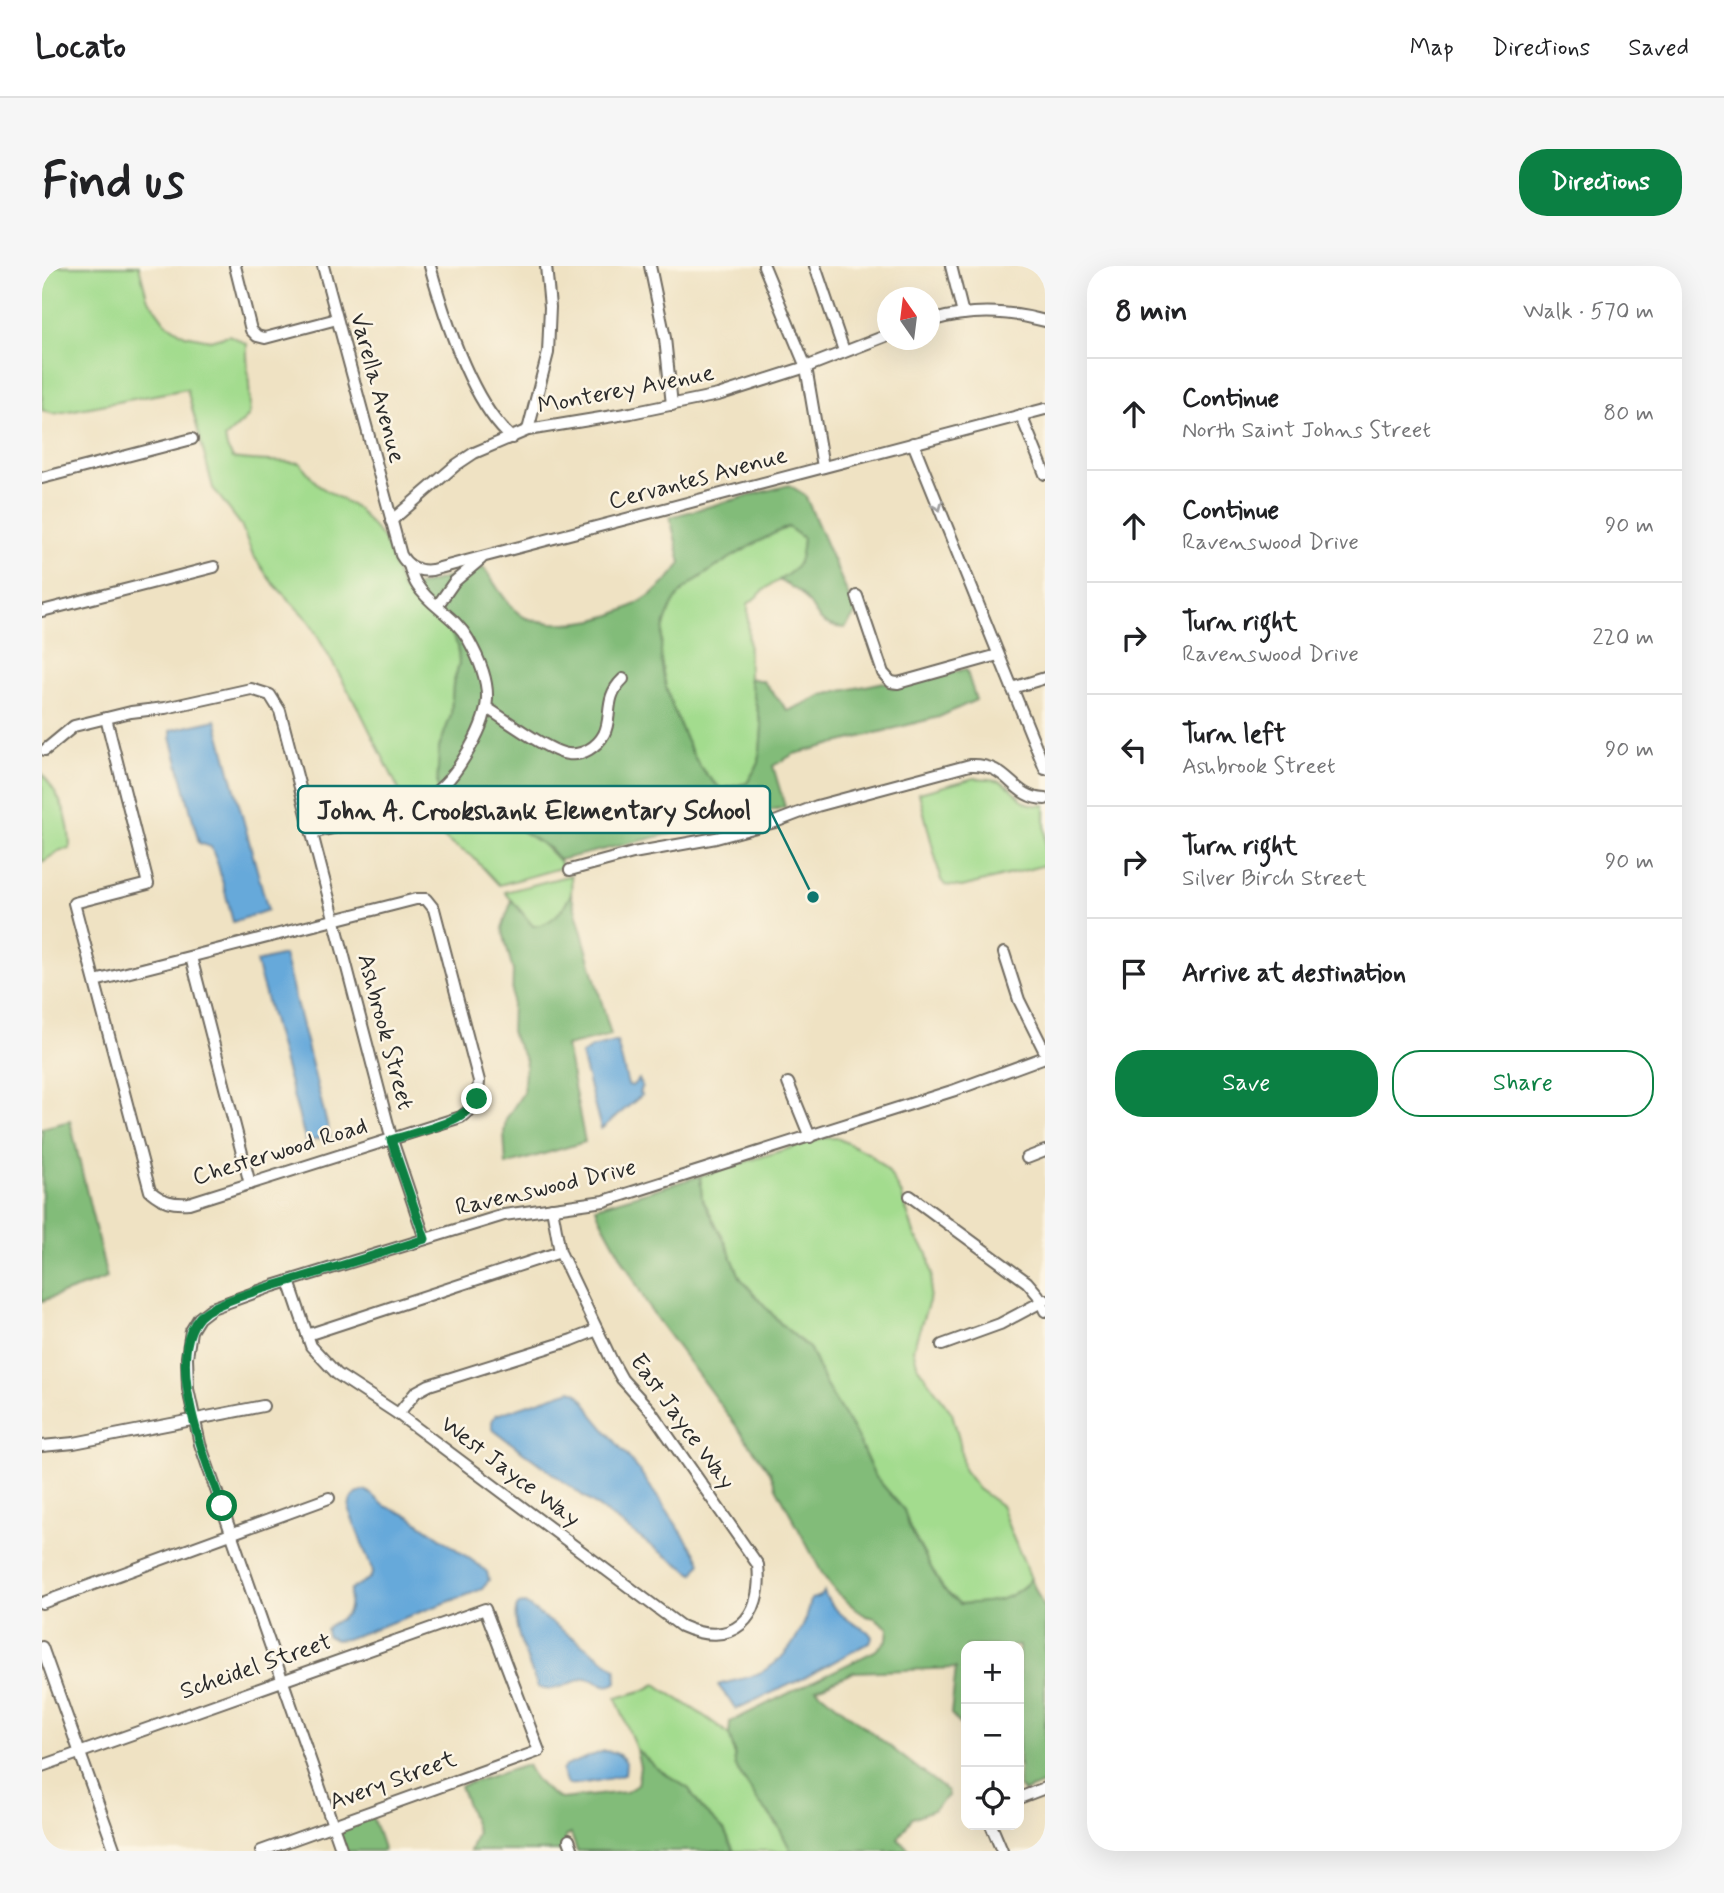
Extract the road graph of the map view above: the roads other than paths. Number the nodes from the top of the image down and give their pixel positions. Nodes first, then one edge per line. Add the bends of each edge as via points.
1 (235, 266) edge
2 (323, 266) edge
3 (430, 266) edge
4 (546, 266) edge
5 (650, 266) edge
6 (764, 266) edge
7 (815, 266) edge
8 (951, 266) edge
9 (963, 314) junction
10 (337, 319) junction
11 (940, 319) edge
12 (1045, 321) edge
13 (877, 338) edge
14 (844, 351) junction
15 (806, 367) junction
16 (672, 405) junction
17 (1045, 409) edge
18 (1021, 415) junction
19 (528, 430) junction
20 (512, 438) junction
21 (192, 439) dead end
22 (913, 443) junction
23 (823, 467) junction
24 (1045, 474) edge
25 (42, 478) edge
26 (391, 521) junction
27 (484, 556) junction
28 (409, 565) junction
29 (214, 567) dead end
30 (857, 596) dead end
31 (438, 605) junction
32 (42, 611) edge
33 (998, 655) junction
34 (1045, 678) edge
35 (623, 679) dead end
36 (1012, 688) junction
37 (487, 708) junction
38 (106, 718) junction
39 (44, 750) dead end
40 (1045, 769) edge
41 (1045, 799) edge
42 (312, 833) junction
43 (570, 870) dead end
44 (334, 920) junction
45 (1004, 953) dead end
46 (191, 957) junction
47 (95, 981) junction
48 (1045, 1055) edge
49 (788, 1083) dead end
50 (810, 1137) junction
51 (391, 1140) junction
52 (1045, 1151) edge
53 (1027, 1158) dead end
54 (250, 1184) junction
55 (910, 1196) dead end
56 (552, 1208) junction
57 (425, 1239) junction
58 (560, 1252) junction
59 (289, 1281) junction
60 (1043, 1304) edge
61 (597, 1330) junction
62 (307, 1335) junction
63 (942, 1345) dead end
64 (263, 1406) dead end
65 (398, 1414) junction
66 (194, 1420) junction
67 (42, 1446) edge
68 (329, 1498) dead end
69 (232, 1535) junction
70 (42, 1603) edge
71 (749, 1616) joint
72 (42, 1647) edge
73 (283, 1680) junction
74 (539, 1751) joint
75 (80, 1752) junction
76 (42, 1766) edge
77 (1045, 1788) edge
78 (1024, 1796) edge
79 (333, 1825) junction
80 (993, 1830) edge
81 (115, 1851) edge
82 (261, 1851) edge
83 (342, 1851) edge
84 (1002, 1851) edge

1 - 10 street via 251,330 257,336 265,338
2 - 10 street, Varella Avenue
3 - 20 street via 446,319 486,408
4 - 19 street via 548,353
5 - 16 street via 665,338
6 - 15 street
7 - 14 street
8 - 9 street
9 - 11 street
9 - 12 street via 1013,314
10 - 26 street, Varella Avenue
13 - 14 street, Monterey Avenue
14 - 15 street, Monterey Avenue
15 - 16 street, Monterey Avenue
15 - 23 street
16 - 19 street, Monterey Avenue
17 - 18 street, Cervantes Avenue
18 - 22 street, Cervantes Avenue
18 - 24 street
19 - 20 street, Monterey Avenue
20 - 26 street, Monterey Avenue via 456,465
21 - 25 street
22 - 23 street, Cervantes Avenue
22 -> 33 street
23 - 27 street, Cervantes Avenue
26 - 28 street via 401,555
27 - 28 street, Cervantes Avenue via 428,571
27 - 31 street via 454,582
28 - 31 street via 416,584
29 - 32 street
30 - 33 street via 883,673 891,682
31 - 37 street via 459,625 478,659 486,678
33 - 36 street
34 - 36 street
35 - 37 street via 608,707 605,734 590,750 576,754 557,751
36 - 40 street
37 - 42 street via 480,732 454,775 438,791 409,807
38 - 39 street via 74,726
38 - 42 street, Ashbrook Street via 251,688 270,695 280,711
38 - 47 street, Chesterwood Road via 148,884 74,903
41 - 43 street via 1024,793 995,768 970,765 716,838
42 - 44 street, Ashbrook Street
44 - 46 street
44 - 51 street, Ashbrook Street
44 - 51 street, Chesterwood Road via 426,899 434,909 479,1081 477,1099 461,1117
45 - 48 street via 1019,1000
46 - 47 street
46 - 54 street
47 - 54 street, Chesterwood Road via 150,1191 176,1204
48 - 50 street, Ravenswood Drive via 1014,1070
49 - 50 street
50 - 56 street, Ravenswood Drive via 604,1201
51 - 54 street, Chesterwood Road
51 - 57 street, Ashbrook Street
52 - 53 street
55 - 60 street via 1027,1282
56 - 57 street, Ravenswood Drive via 504,1215
56 - 58 street, East Jayce Way
57 - 59 street, Ravenswood Drive
58 - 61 street, East Jayce Way
58 - 62 street
59 - 62 street, West Jayce Way
59 - 66 street, Ravenswood Drive via 212,1308 194,1324 187,1357
60 - 63 street
61 - 65 street via 429,1385 416,1392
61 - 71 street, East Jayce Way via 622,1379 650,1410 758,1565 758,1595
62 - 65 street, West Jayce Way via 317,1355 337,1374
64 - 66 street
65 - 71 street, West Jayce Way via 681,1626 715,1636
66 - 67 street
66 - 69 street, Ravenswood Drive
68 - 69 street
69 - 70 street
69 - 73 street, Ravenswood Drive
72 - 75 street
73 - 74 street, Scheidel Street via 485,1609
73 - 75 street, Scheidel Street
73 - 79 street, Ravenswood Drive
74 - 79 street, Avery Street
75 - 76 street, Scheidel Street
75 - 81 street
77 - 78 street
79 - 82 street, Avery Street
79 - 83 street, Ravenswood Drive
80 - 84 street

